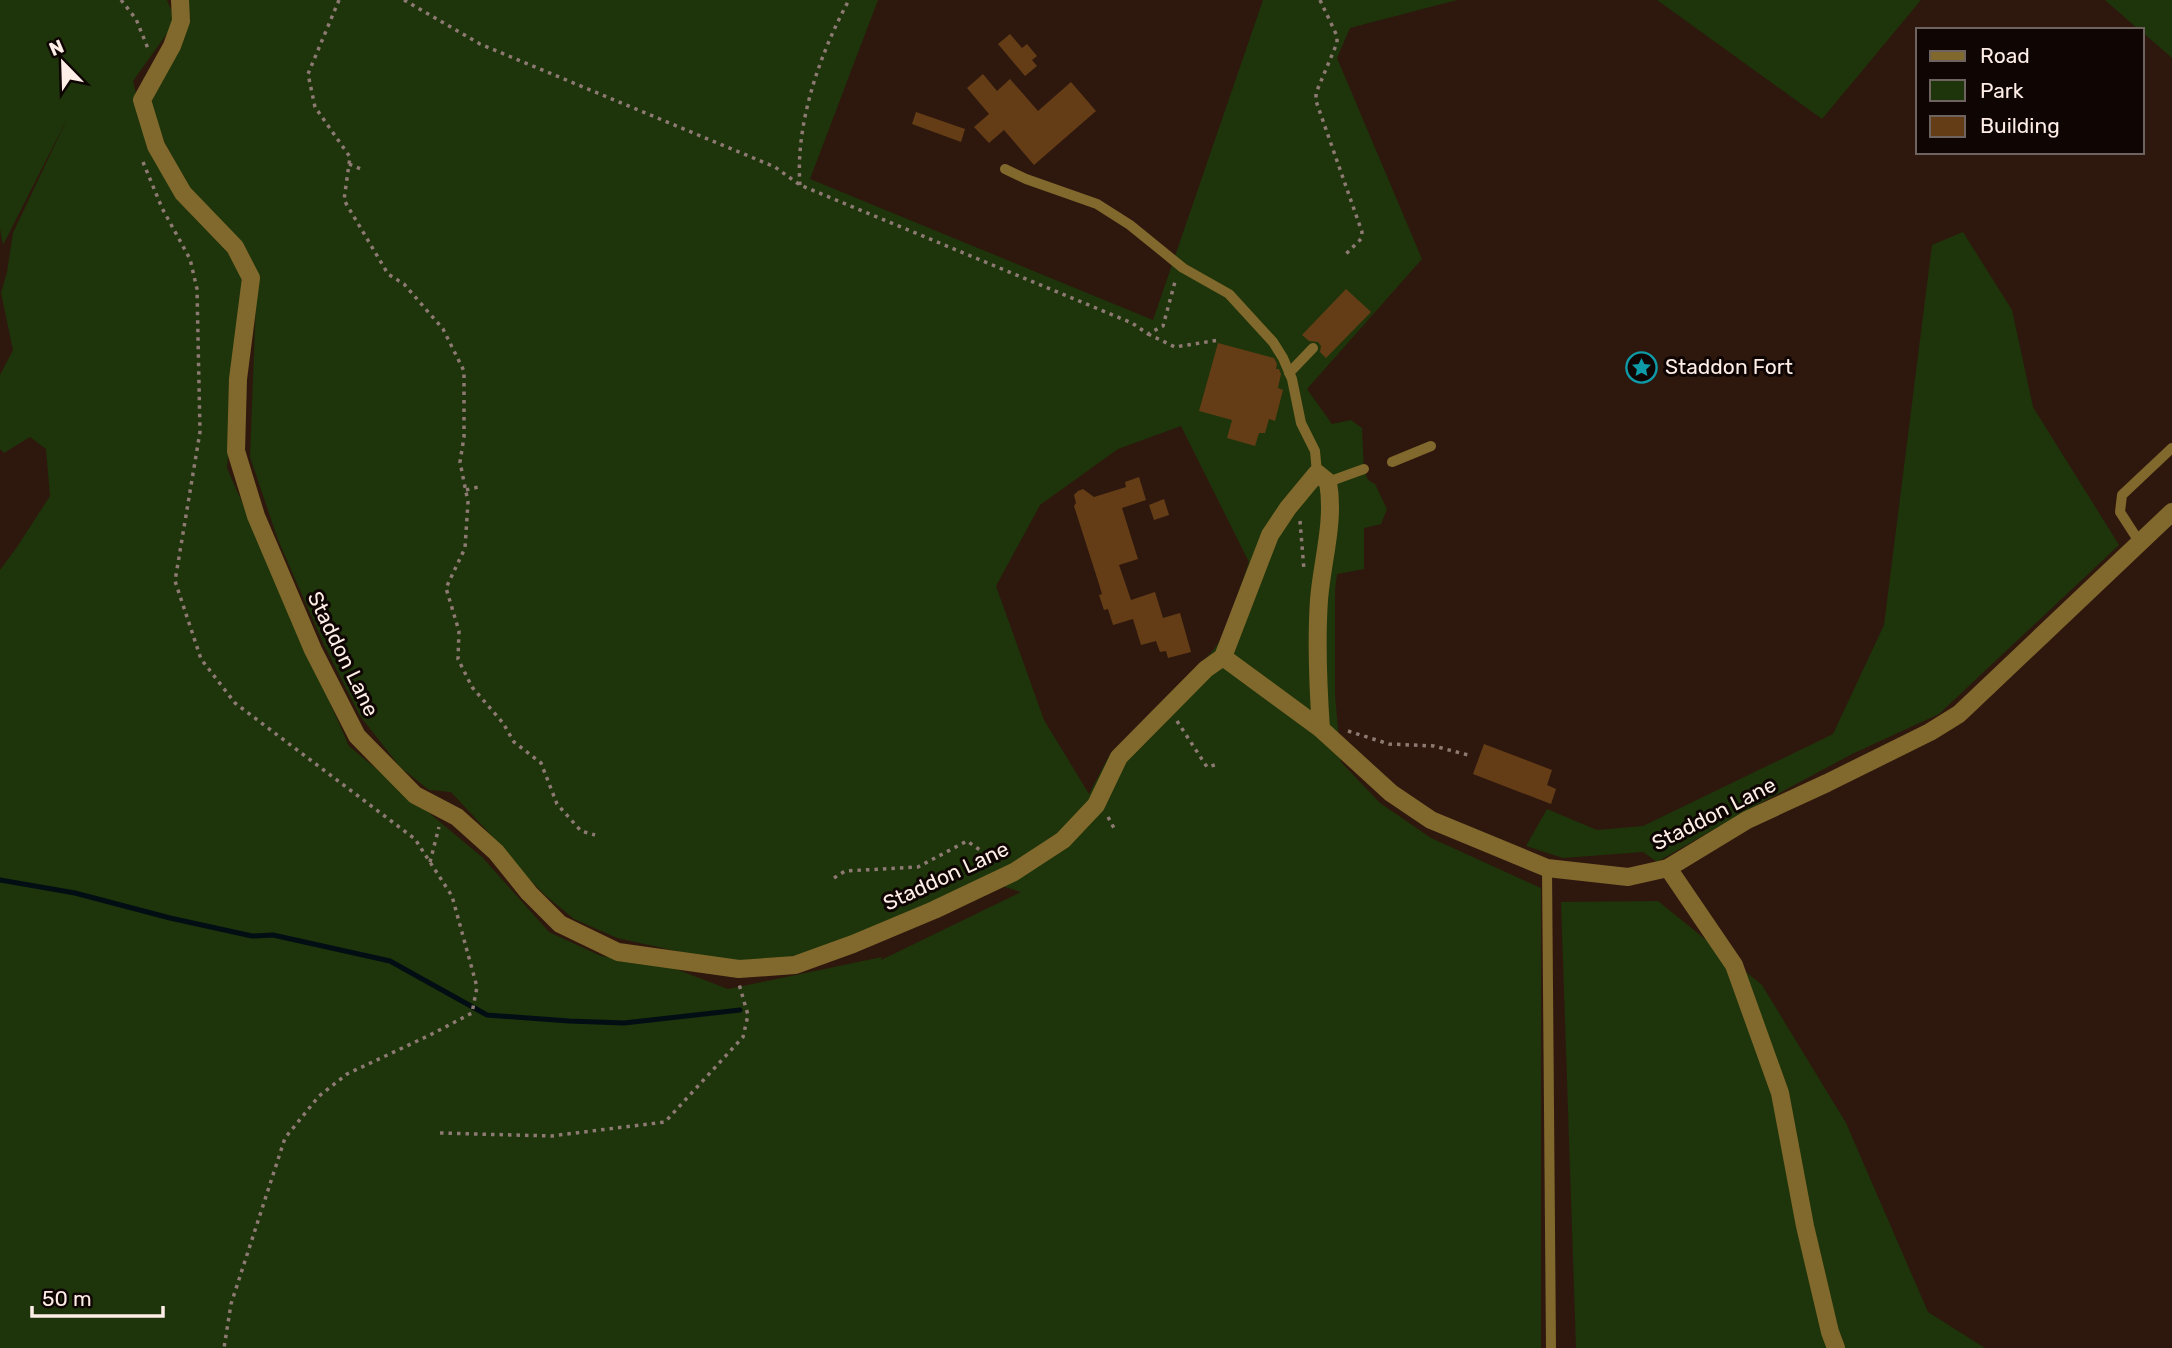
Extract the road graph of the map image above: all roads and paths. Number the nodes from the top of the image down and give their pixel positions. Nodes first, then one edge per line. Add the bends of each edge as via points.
1 (121, 0) edge
2 (180, 0) edge
3 (339, 0) edge
4 (404, 0) edge
5 (849, 0) edge
6 (1320, 0) edge
7 (152, 59) dead end
8 (140, 153) dead end
9 (349, 164) junction
10 (361, 169) dead end
11 (1006, 169) dead end
12 (800, 185) junction
13 (1345, 255) dead end
14 (1194, 274) junction
15 (1149, 334) junction
16 (1219, 340) dead end
17 (1313, 348) dead end
18 (1289, 373) junction
19 (1431, 446) dead end
20 (2172, 449) edge
21 (1392, 462) dead end
22 (1364, 469) dead end
23 (1323, 478) junction
24 (478, 487) dead end
25 (466, 490) junction
26 (2172, 512) edge
27 (2140, 543) junction
28 (1223, 657) junction
29 (1168, 708) junction
30 (1325, 733) junction
31 (1468, 755) dead end
32 (1215, 765) dead end
33 (444, 810) junction
34 (595, 835) dead end
35 (1005, 859) dead end
36 (430, 862) junction
37 (1668, 867) junction
38 (1547, 868) junction
39 (834, 878) dead end
40 (735, 969) junction
41 (440, 1133) dead end
42 (224, 1348) edge
43 (1551, 1348) edge
44 (1836, 1348) edge

1 - 7 path via 136,19
2 - 33 street, Staddon Lane via 181,21 172,46 142,100 156,146 183,193 235,247 251,278 238,379 236,451 256,516 313,650 357,736 415,796
3 - 9 path via 308,74 315,107 350,157
4 - 12 path via 480,44 775,167
5 - 12 path via 832,32 805,116
6 - 13 path via 1337,43 1316,101 1362,232
8 - 36 path via 162,208 190,259 197,289 200,432 175,581 201,659 235,703 415,839
9 - 10 path
9 - 25 path via 344,200 388,274 404,284 443,329 464,371 460,462
11 - 14 lane via 1097,204
12 - 15 path
14 - 15 path via 1177,275 1163,326
14 - 18 lane via 1230,294 1273,342
15 - 16 path via 1175,347
17 - 18 lane
18 - 23 lane via 1299,417
19 - 21 lane
20 - 27 lane via 2122,495 2120,512
22 - 23 lane
23 - 28 street via 1288,508 1270,535
23 - 30 street via 1332,503 1317,667
24 - 25 path
25 - 34 path via 465,548 446,589 459,631 458,659 472,687 514,742 541,763 556,804 581,831
26 - 27 street, Staddon Lane
27 - 37 street, Staddon Lane via 1959,714 1747,820
28 - 29 street, Staddon Lane
28 - 30 street, Staddon Lane
29 - 32 path via 1207,767
29 - 40 street, Staddon Lane via 1119,757 1096,805 1063,840 1014,872 934,910 795,965
30 - 31 path via 1350,730 1389,744 1434,746
30 - 38 street, Staddon Lane via 1391,793 1431,820
33 - 36 path
33 - 40 street, Staddon Lane via 496,852 560,924 618,952
35 - 39 path via 993,859 967,841 918,867 845,871
36 - 42 path via 452,896 477,987 472,1013 347,1074 319,1096 285,1138 231,1304
37 - 38 street, Staddon Lane via 1628,877
37 - 44 street via 1734,965 1780,1093 1805,1226
38 - 43 lane
40 - 41 path via 748,1015 743,1037 665,1122 551,1136

